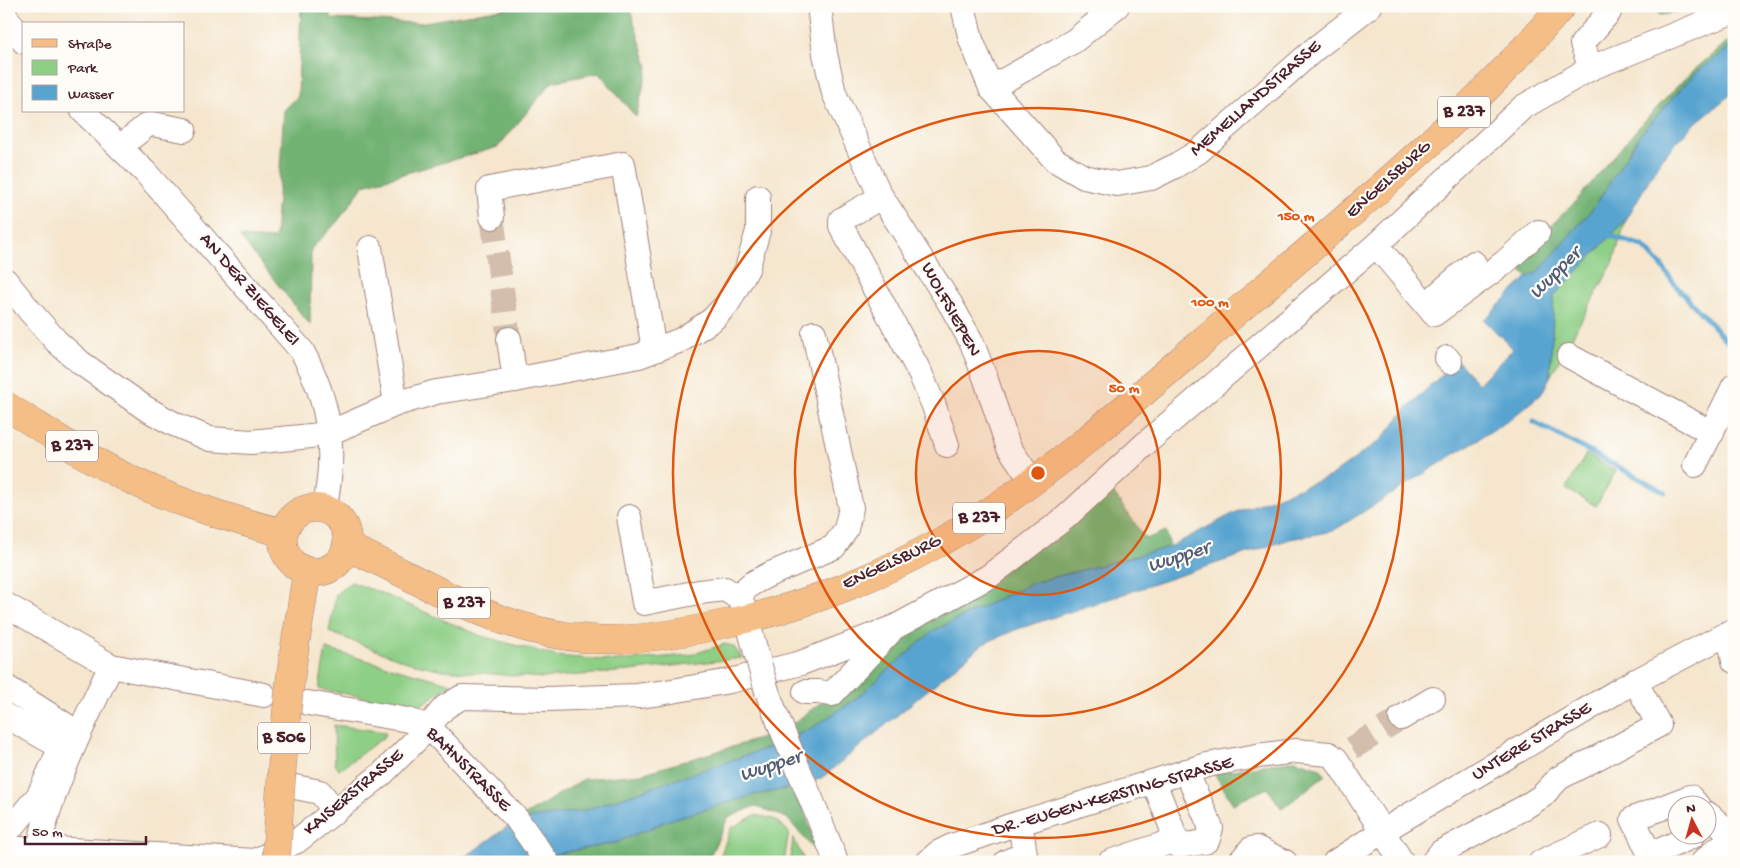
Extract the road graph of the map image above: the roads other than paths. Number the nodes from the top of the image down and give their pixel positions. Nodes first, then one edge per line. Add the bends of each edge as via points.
1 (819, 6) edge
2 (963, 6) edge
3 (1117, 6) edge
4 (1370, 6) edge
5 (1562, 6) edge
6 (1734, 11) edge
7 (1609, 12) dead end
8 (6, 17) edge
9 (22, 39) edge
10 (1592, 68) junction
11 (991, 88) junction
12 (84, 112) edge
13 (184, 130) dead end
14 (120, 147) junction
15 (758, 196) dead end
16 (882, 198) junction
17 (492, 217) tunnel mouth
18 (1538, 232) dead end
19 (370, 248) dead end
20 (1367, 252) junction
21 (1474, 263) dead end
22 (6, 281) edge
23 (1425, 304) junction
24 (814, 333) dead end
25 (509, 339) tunnel mouth
26 (654, 350) junction
27 (1568, 356) dead end
28 (515, 380) junction
29 (1734, 386) edge
30 (396, 404) junction
31 (6, 406) edge
32 (1712, 422) junction
33 (329, 433) junction
34 (947, 445) dead end
35 (1695, 465) dead end
36 (1032, 481) junction
37 (324, 509) junction
38 (629, 517) dead end
39 (283, 533) junction
40 (347, 547) junction
41 (307, 571) junction
42 (6, 605) edge
43 (742, 608) junction
44 (895, 628) junction
45 (1729, 642) edge
46 (111, 666) junction
47 (1635, 681) junction
48 (6, 687) edge
49 (805, 692) dead end
50 (264, 694) dead end
51 (1433, 699) dead end
52 (308, 703) dead end
53 (6, 716) edge
54 (1401, 718) tunnel mouth
55 (429, 726) junction
56 (78, 733) junction
57 (1186, 771) junction
58 (1154, 782) junction
59 (290, 786) dead end
60 (1668, 806) edge
61 (335, 811) junction
62 (1020, 823) junction
63 (10, 825) edge
64 (1383, 831) junction
65 (1600, 835) dead end
66 (1176, 840) junction
67 (41, 842) junction
68 (1734, 842) edge
69 (1670, 846) edge
70 (6, 849) edge
71 (1248, 855) edge
72 (276, 862) edge
73 (547, 862) edge
74 (836, 862) edge
75 (928, 862) edge
76 (1006, 862) edge
77 (1110, 862) edge
78 (1285, 862) edge
79 (1335, 862) edge
80 (1402, 862) edge
81 (1433, 862) edge
82 (1540, 862) edge
83 (1704, 862) edge

1 - 16 street, WOLFSIEPEN via 834,93
2 - 11 street, MEMELLANDSTRASSE via 971,40
3 - 11 street via 1074,40
4 - 11 street, MEMELLANDSTRASSE via 1316,48 1198,152 1151,178 1117,184 1084,178 1055,160
5 - 36 main road, ENGELSBURG / B 237 via 1476,100 1395,176 1140,394
6 - 10 street
7 - 10 street via 1582,44
8 - 9 street
10 - 20 street via 1523,107
12 - 14 street, AN DER ZIEGELEI
13 - 14 street via 147,125
14 - 33 street, AN DER ZIEGELEI via 302,351 318,384
15 - 26 street via 758,231 747,269 728,303 712,320 681,340
16 - 34 street via 841,220 842,226 920,373
16 - 36 street, WOLFSIEPEN via 972,342 1008,446
17 - 26 street via 489,189 623,164
18 - 23 street via 1505,262 1434,314
19 - 30 street
20 - 23 street
20 - 44 street via 1145,444 1065,518 988,577
21 - 23 street
22 - 33 street via 56,341 81,363 145,408 174,424 210,439 251,442
24 - 43 street via 851,508 846,529 834,546 751,584
25 - 28 street
26 - 28 street via 639,356
27 - 32 street
28 - 30 street via 436,392
29 - 32 street
30 - 33 street
31 - 39 main road, B 237 via 140,484 196,507
32 - 35 street
33 - 37 street, AN DER ZIEGELEI via 331,472
36 - 43 main road, ENGELSBURG / B 237 via 961,530 883,570 812,599
37 - 39 main road via 308,508 295,514
37 - 40 main road via 343,523
38 - 43 street via 644,603 725,589
39 - 41 main road via 286,555 296,566
40 - 41 main road via 334,567 319,572
40 - 43 main road, ENGELSBURG / B 237 via 486,614 537,630 588,638 656,635 707,628
41 - 72 main road, B 506, bridge via 292,656
42 - 46 street
43 - 74 street, bridge via 782,732
44 - 49 street via 832,694
44 - 55 street, KAISERSTRASSE via 801,664 660,693 546,699 462,697 445,707
45 - 47 street, UNTERE STRASSE
46 - 50 street
46 - 56 street
47 - 64 street, UNTERE STRASSE
47 - 81 street via 1659,725 1559,778 1542,796 1441,852
48 - 56 street
51 - 54 street
52 - 55 street, BAHNSTRASSE
53 - 63 street via 61,747 40,795
55 - 61 street, KAISERSTRASSE via 382,774
55 - 73 street, BAHNSTRASSE via 516,818
56 - 67 street
57 - 58 street, DR.-EUGEN-KERSTING-STRASSE
57 - 64 street, DR.-EUGEN-KERSTING-STRASSE via 1296,751 1344,754
57 - 66 street via 1208,821 1210,834 1206,842 1179,846
58 - 62 street, DR.-EUGEN-KERSTING-STRASSE
58 - 66 street
59 - 61 street via 320,792
60 - 69 street via 1634,819 1650,855
61 - 67 street, KAISERSTRASSE via 297,841 255,861
62 - 75 street, DR.-EUGEN-KERSTING-STRASSE via 952,846
62 - 76 street via 1024,854
63 - 67 street
64 - 79 street, UNTERE STRASSE
64 - 80 street, DR.-EUGEN-KERSTING-STRASSE
65 - 82 street
66 - 77 street
67 - 70 street, KAISERSTRASSE
68 - 83 street via 1717,849
71 - 78 street

